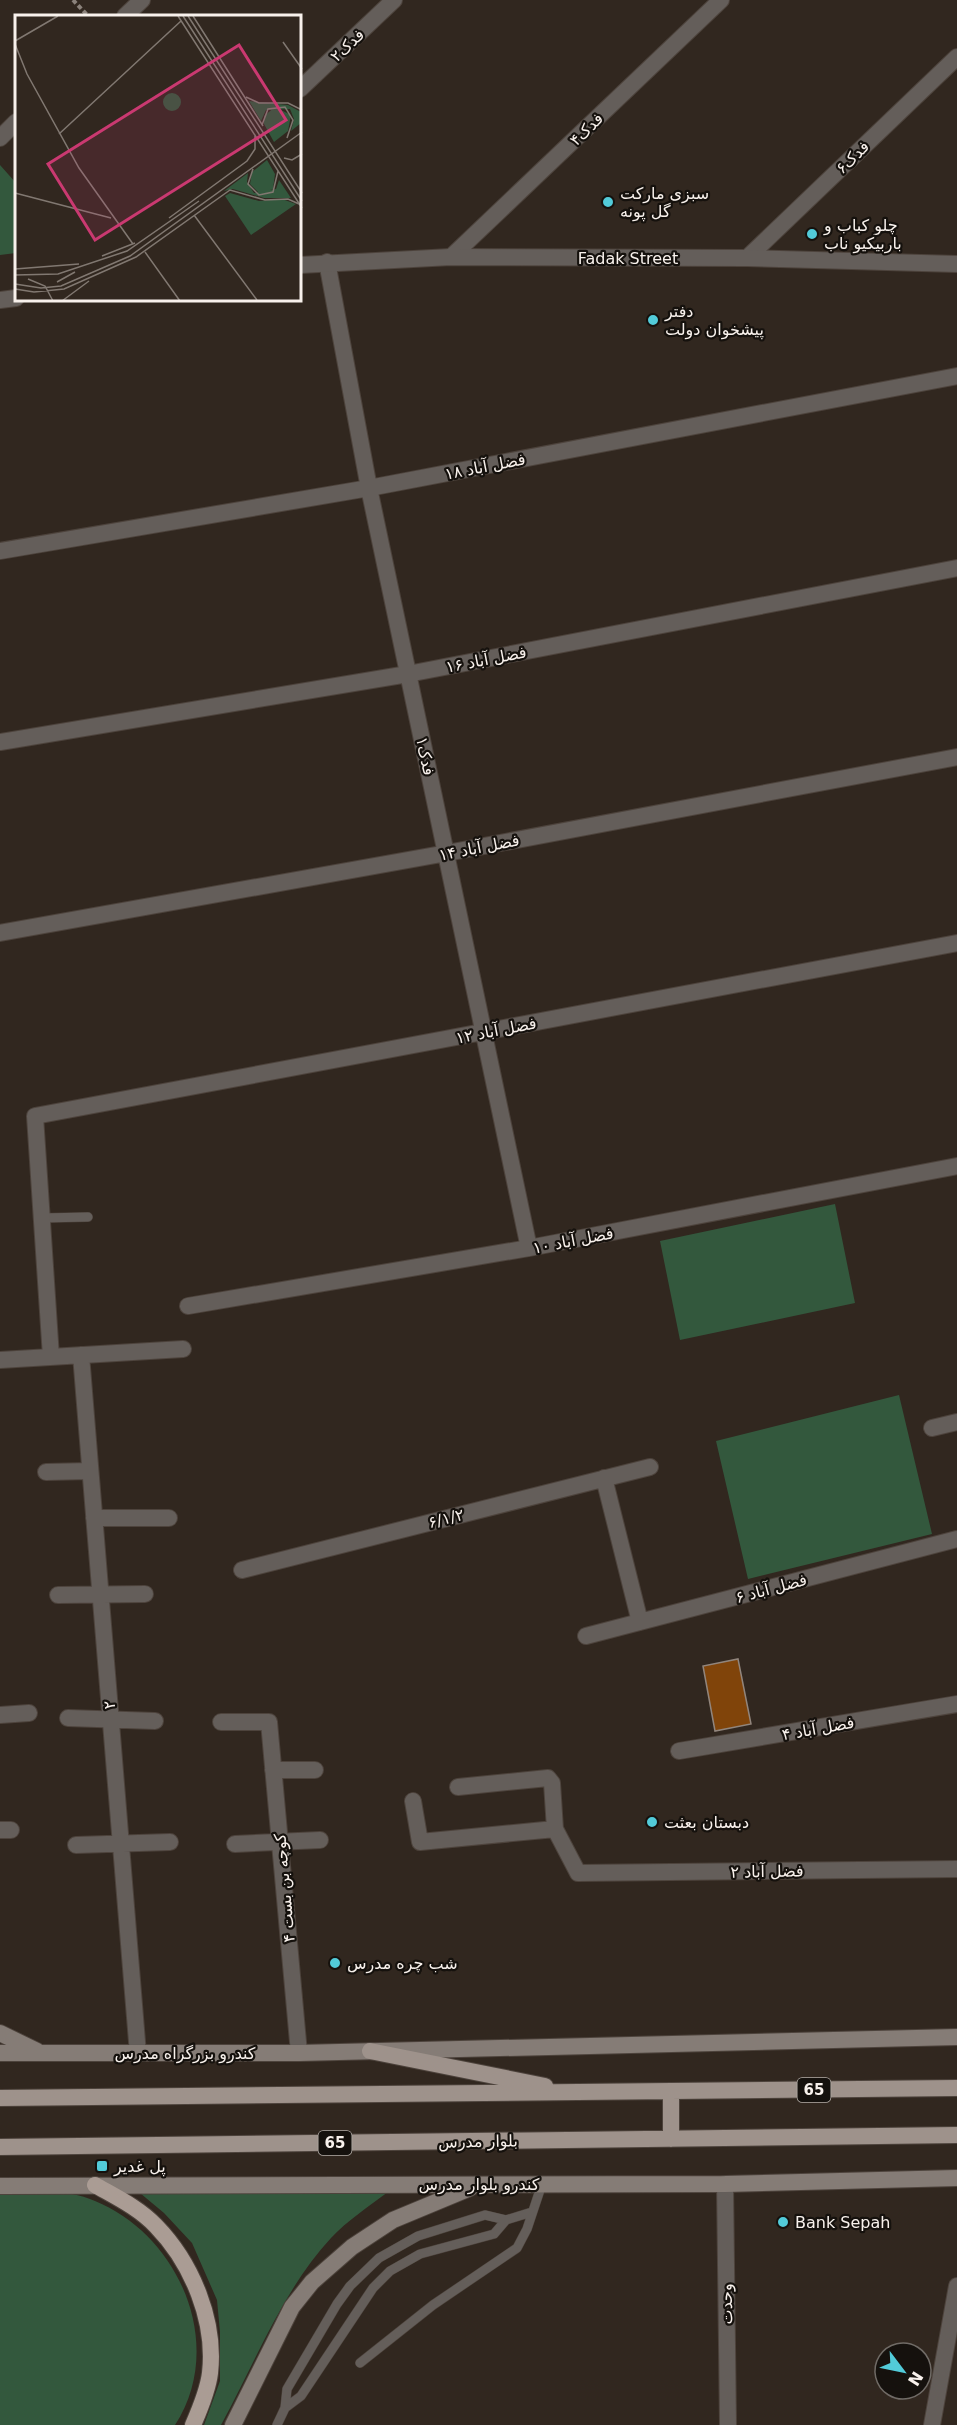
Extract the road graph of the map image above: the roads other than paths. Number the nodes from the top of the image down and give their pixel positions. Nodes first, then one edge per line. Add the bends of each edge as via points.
1 (142, 0) edge
2 (394, 0) edge
3 (721, 0) edge
4 (126, 15) edge
5 (957, 57) edge
6 (302, 87) edge
7 (15, 123) edge
8 (0, 138) edge
9 (452, 257) junction
10 (747, 258) junction
11 (327, 262) junction
12 (957, 264) edge
13 (302, 265) edge
14 (15, 298) edge
15 (0, 300) edge
16 (957, 376) edge
17 (369, 488) junction
18 (6, 550) edge
19 (957, 568) edge
20 (408, 674) junction
21 (6, 741) edge
22 (957, 757) edge
23 (447, 853) junction
24 (0, 933) edge
25 (957, 943) edge
26 (483, 1032) junction
27 (957, 1166) edge
28 (88, 1217) dead end
29 (42, 1218) junction
30 (529, 1248) junction
31 (188, 1306) dead end
32 (183, 1349) dead end
33 (81, 1355) junction
34 (51, 1357) junction
35 (0, 1360) edge
36 (957, 1422) edge
37 (932, 1428) dead end
38 (650, 1467) dead end
39 (90, 1471) junction
40 (46, 1472) dead end
41 (604, 1478) junction
42 (94, 1518) junction
43 (169, 1518) dead end
44 (957, 1539) edge
45 (242, 1570) dead end
46 (100, 1594) junction
47 (145, 1594) dead end
48 (58, 1595) dead end
49 (640, 1622) junction
50 (586, 1636) dead end
51 (957, 1704) edge
52 (29, 1713) dead end
53 (0, 1715) edge
54 (68, 1718) dead end
55 (110, 1719) junction
56 (155, 1721) dead end
57 (221, 1722) dead end
58 (679, 1751) dead end
59 (273, 1770) junction
60 (315, 1770) dead end
61 (458, 1787) dead end
62 (413, 1801) dead end
63 (555, 1829) junction
64 (320, 1840) dead end
65 (170, 1842) dead end
66 (280, 1842) junction
67 (121, 1844) junction
68 (235, 1844) dead end
69 (76, 1845) dead end
70 (957, 1869) edge
71 (0, 2033) edge
72 (957, 2037) edge
73 (370, 2051) junction
74 (40, 2052) junction
75 (0, 2053) edge
76 (299, 2053) junction
77 (138, 2054) junction
78 (957, 2088) edge
79 (671, 2092) junction
80 (578, 2093) junction
81 (0, 2098) edge
82 (957, 2135) edge
83 (671, 2139) junction
84 (0, 2147) edge
85 (957, 2178) edge
86 (480, 2184) junction
87 (542, 2184) junction
88 (725, 2184) junction
89 (95, 2185) junction
90 (0, 2186) edge
91 (532, 2212) junction
92 (506, 2220) junction
93 (957, 2286) edge
94 (360, 2363) dead end
95 (285, 2408) junction
96 (193, 2425) edge
97 (233, 2425) edge
98 (277, 2425) edge
99 (728, 2425) edge
100 (932, 2425) edge

1 - 4 street
2 - 6 street, فدک۲
3 - 9 street, فدک۴
5 - 10 street, فدک۶
7 - 8 street
9 - 10 street, Fadak Street
9 - 11 street, Fadak Street
10 - 12 street, Fadak Street
11 - 13 street, Fadak Street
11 - 17 street, فدک۱
14 - 15 street
16 - 17 street, فضل آباد ۱۸
17 - 18 street, فضل آباد ۱۸
17 - 20 street, فدک۱
19 - 20 street, فضل آباد ۱۶
20 - 21 street, فضل آباد ۱۶
20 - 23 street, فدک۱
22 - 23 street, فضل آباد ۱۴
23 - 24 street, فضل آباد ۱۴
23 - 26 street, فدک۱
25 - 26 street, فضل آباد ۱۲
26 - 29 street, فضل آباد ۱۲ via 35,1116
26 - 30 street, فدک۱
27 - 30 street, فضل آباد ۱۰
28 - 29 lane
29 - 34 street
30 - 31 street, فضل آباد ۱۰
32 - 33 street
33 - 34 street
33 - 39 street, ۲
34 - 35 street
36 - 37 street
38 - 41 street, ۶/۱/۲
39 - 40 street
39 - 42 street, ۲
41 - 45 street, ۶/۱/۲
41 - 49 street
42 - 43 street
42 - 46 street, ۲
44 - 49 street, فضل آباد ۶
46 - 47 street
46 - 48 street
46 - 55 street, ۲
49 - 50 street, فضل آباد ۶
51 - 58 street, فضل آباد ۴
52 - 53 street
54 - 55 street
55 - 56 street
55 - 67 street, ۲
57 - 59 street, کوچه بن بست ۴ via 269,1722
59 - 60 street
59 - 66 street, کوچه بن بست ۴
61 - 63 street via 548,1778 552,1783
62 - 63 street via 420,1842
63 - 70 street, فضل آباد ۲ via 578,1873
64 - 66 street
65 - 67 street
66 - 68 street
66 - 76 street, کوچه بن بست ۴
67 - 69 street
67 - 77 street, ۲
71 - 74 main road
72 - 73 main road
73 - 76 main road, کندرو بزرگراه مدرس
73 - 80 main road
74 - 75 main road, کندرو بزرگراه مدرس
74 - 77 main road, کندرو بزرگراه مدرس
76 - 77 main road, کندرو بزرگراه مدرس
78 - 79 main road, 65
79 - 80 main road, 65
79 - 83 main road
80 - 81 main road, 65
82 - 83 main road, بلوار مدرس / 65
83 - 84 main road, بلوار مدرس / 65
85 - 88 main road, کندرو بلوار مدرس
86 - 87 main road, کندرو بلوار مدرس
86 - 89 main road, کندرو بلوار مدرس
86 - 97 main road via 393,2220 352,2247 312,2282 292,2307
87 - 88 main road, کندرو بلوار مدرس
87 - 91 lane
88 - 99 street, وحدت
89 - 90 main road, کندرو بلوار مدرس
89 - 96 highway via 156,2226 195,2284 208,2323 210,2373
91 - 92 lane
91 - 94 lane via 517,2248 508,2256 433,2305
92 - 95 lane via 494,2234 420,2254 390,2271 363,2302 301,2396
92 - 95 lane via 485,2215 418,2236 379,2258 337,2304 286,2389
93 - 100 street
95 - 98 lane

